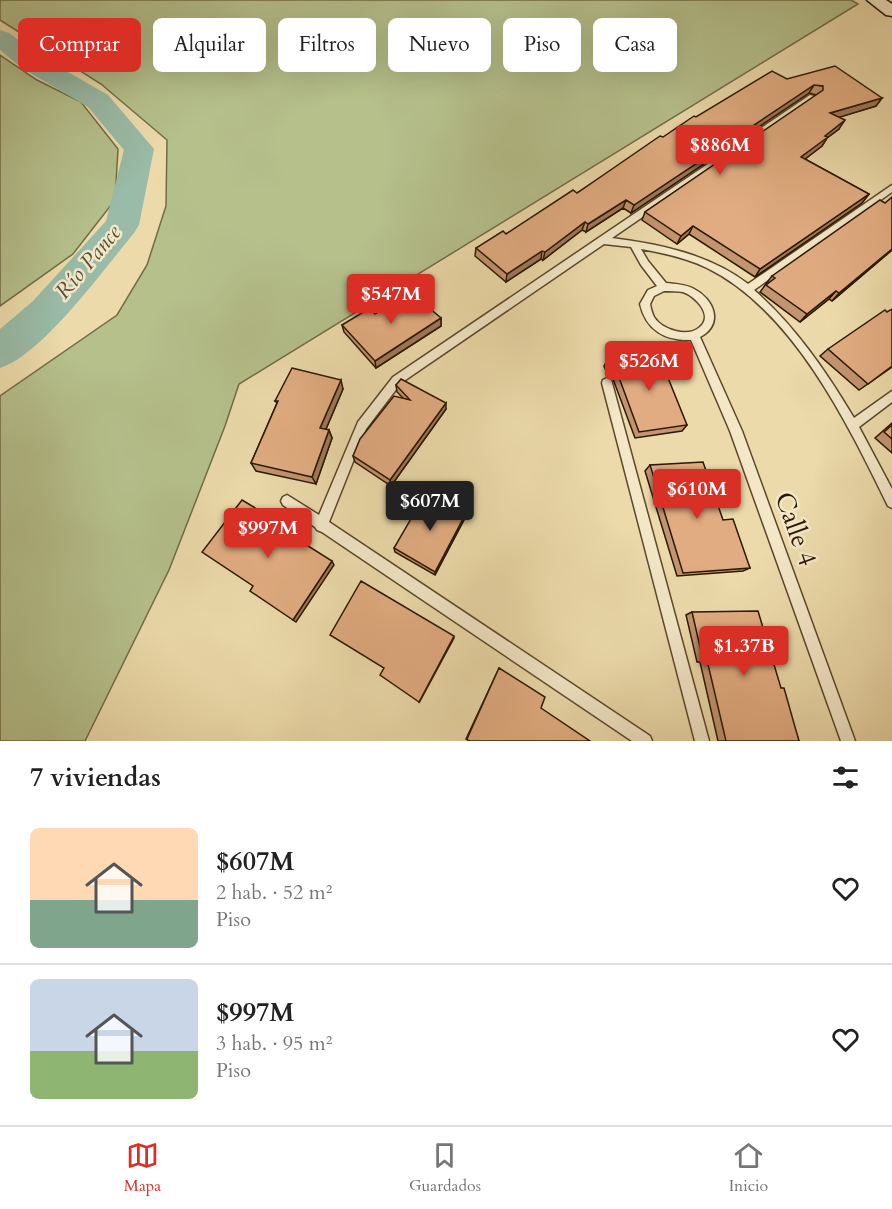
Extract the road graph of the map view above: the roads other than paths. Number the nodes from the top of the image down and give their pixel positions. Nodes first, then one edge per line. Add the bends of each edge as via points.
1 (875, 0) edge
2 (892, 11) edge
3 (813, 97) edge
4 (892, 188) edge
5 (602, 240) junction
6 (633, 243) junction
7 (663, 287) junction
8 (748, 289) junction
9 (694, 335) junction
10 (607, 383) dead end
11 (892, 396) edge
12 (852, 426) junction
13 (287, 501) dead end
14 (892, 502) edge
15 (321, 526) junction
16 (645, 741) edge
17 (702, 741) edge
18 (848, 741) edge

1 - 2 street
3 - 5 lane
4 - 8 lane
5 - 6 lane
5 - 15 lane via 397,380 362,426
6 - 7 lane
6 - 8 lane via 678,253 713,267
7 - 9 lane via 687,290 705,304 709,322
7 - 9 lane via 651,293 645,304 649,317 660,329
8 - 12 lane via 807,352
9 - 18 lane, Calle 4 via 736,431
10 - 17 lane
11 - 12 lane
12 - 14 lane
13 - 15 lane
15 - 16 lane

